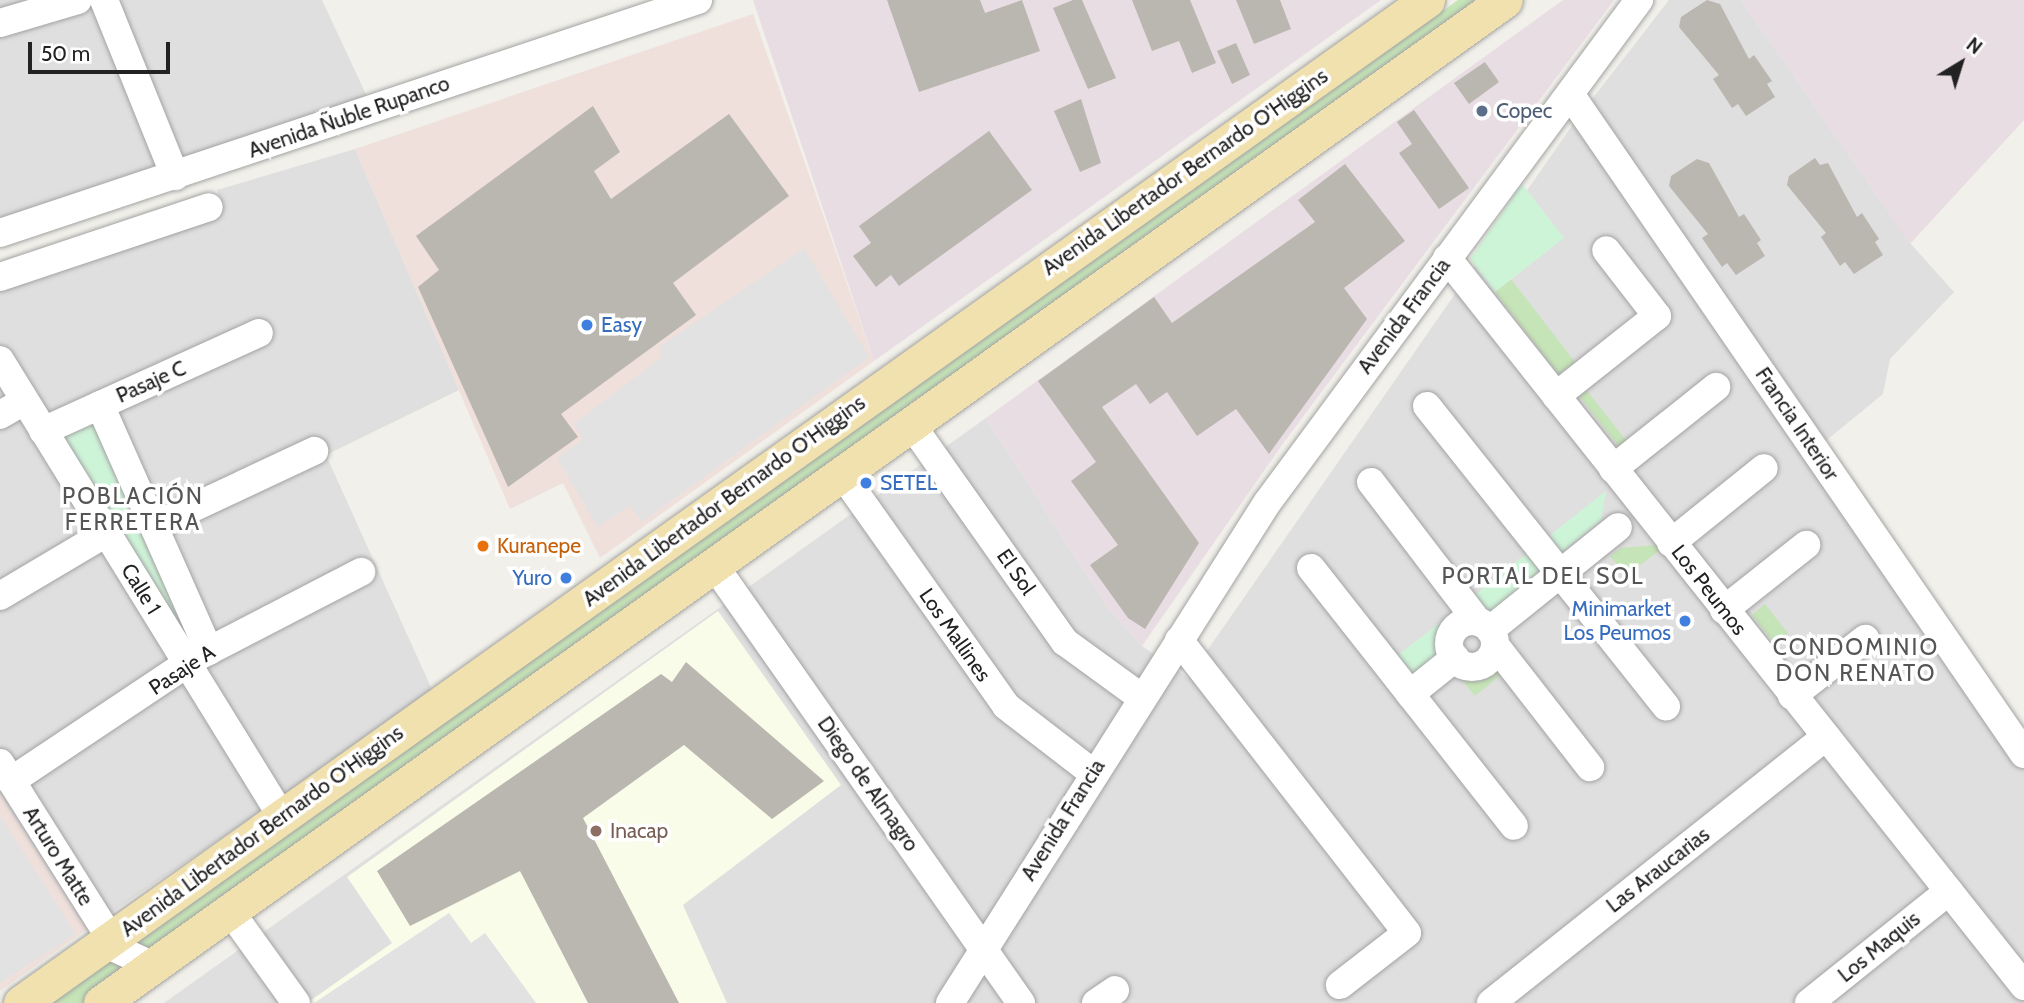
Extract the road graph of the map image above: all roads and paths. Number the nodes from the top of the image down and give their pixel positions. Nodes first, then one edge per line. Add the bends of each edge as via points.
1 (78, 0) edge
2 (104, 0) edge
3 (698, 0) edge
4 (1427, 0) edge
5 (1505, 0) edge
6 (1639, 0) edge
7 (0, 23) edge
8 (1570, 94) junction
9 (175, 176) junction
10 (1167, 185) junction
11 (209, 207) dead end
12 (1189, 226) junction
13 (0, 233) edge
14 (1606, 250) dead end
15 (1447, 258) junction
16 (0, 277) edge
17 (259, 333) dead end
18 (0, 360) edge
19 (1716, 387) dead end
20 (1556, 396) junction
21 (24, 401) junction
22 (100, 405) junction
23 (1427, 406) dead end
24 (0, 415) edge
25 (911, 425) junction
26 (43, 431) junction
27 (314, 452) dead end
28 (1764, 468) dead end
29 (842, 474) junction
30 (1622, 479) junction
31 (1371, 482) dead end
32 (154, 526) junction
33 (1618, 527) junction
34 (106, 533) junction
35 (1665, 535) junction
36 (1806, 545) dead end
37 (714, 565) junction
38 (1311, 568) dead end
39 (361, 572) dead end
40 (1560, 573) junction
41 (0, 596) edge
42 (1724, 610) junction
43 (1488, 633) junction
44 (1180, 639) junction
45 (1865, 639) dead end
46 (198, 658) junction
47 (1410, 694) junction
48 (1792, 696) junction
49 (1142, 698) junction
50 (1666, 706) dead end
51 (1826, 737) junction
52 (2024, 754) edge
53 (1590, 766) dead end
54 (6, 772) edge
55 (1093, 774) junction
56 (282, 817) junction
57 (1514, 826) dead end
58 (178, 891) junction
59 (1949, 891) junction
60 (218, 920) junction
61 (110, 940) junction
62 (983, 946) junction
63 (153, 966) junction
64 (1340, 985) dead end
65 (2024, 986) edge
66 (20, 1003) edge
67 (101, 1003) edge
68 (296, 1003) edge
69 (950, 1003) edge
70 (1021, 1003) edge
71 (1491, 1003) edge
72 (1809, 1003) edge

1 - 7 street
2 - 9 street
3 - 9 street, Avenida Ñuble Rupanco
4 - 10 main road, Avenida Libertador Bernardo O'Higgins
5 - 12 main road
6 - 8 street, Avenida Francia
8 - 15 street, Avenida Francia
8 - 52 street, Francia Interior
9 - 13 street, Avenida Ñuble Rupanco
10 - 12 main road via 1185,204
10 - 56 main road, Avenida Libertador Bernardo O'Higgins
11 - 16 street
12 - 25 main road
14 - 20 street via 1657,316
15 - 20 street, Los Peumos
15 - 44 street, Avenida Francia via 1301,453
17 - 22 street, Pasaje C
18 - 21 street, Calle 1
19 - 30 street
20 - 30 street, Los Peumos
21 - 24 street
21 - 26 street, Calle 1
22 - 26 street, Pasaje C
22 - 32 street, Calle 1
23 - 40 street
25 - 29 main road
25 - 49 street, El Sol via 1065,642
26 - 34 street, Calle 1
27 - 32 street
28 - 35 street
29 - 37 main road
29 - 55 street, Los Mallines via 1006,706
30 - 33 street
30 - 35 street, Los Peumos
31 - 43 street
32 - 46 street, Calle 1
33 - 35 street
33 - 40 street
34 - 41 street
34 - 46 street, Calle 1
35 - 42 street, Los Peumos
36 - 42 street
37 - 60 main road
37 - 62 street, Diego de Almagro
38 - 47 street
39 - 46 street, Pasaje A
40 - 43 street
40 - 50 street
42 - 48 street, Los Peumos
43 - 47 street via 1453,632 1455,658
43 - 53 street
44 - 49 street, Avenida Francia
44 - 64 street via 1407,933
45 - 48 street
46 - 54 street, Pasaje A
46 - 56 street, Calle 1
47 - 57 street
48 - 51 street, Los Peumos
49 - 55 street, Avenida Francia
51 - 59 street, Los Peumos
51 - 71 street, Las Araucarias
54 - 61 street, Arturo Matte
55 - 62 street, Avenida Francia
56 - 58 main road, Avenida Libertador Bernardo O'Higgins
58 - 60 main road via 184,918
58 - 61 main road, Avenida Libertador Bernardo O'Higgins
59 - 65 street, Los Peumos
59 - 72 street, Los Maquis
60 - 63 main road
60 - 68 street
61 - 63 street, Arturo Matte via 129,960
61 - 66 main road, Avenida Libertador Bernardo O'Higgins
62 - 69 street, Avenida Francia
62 - 70 street, Diego de Almagro
63 - 67 main road

